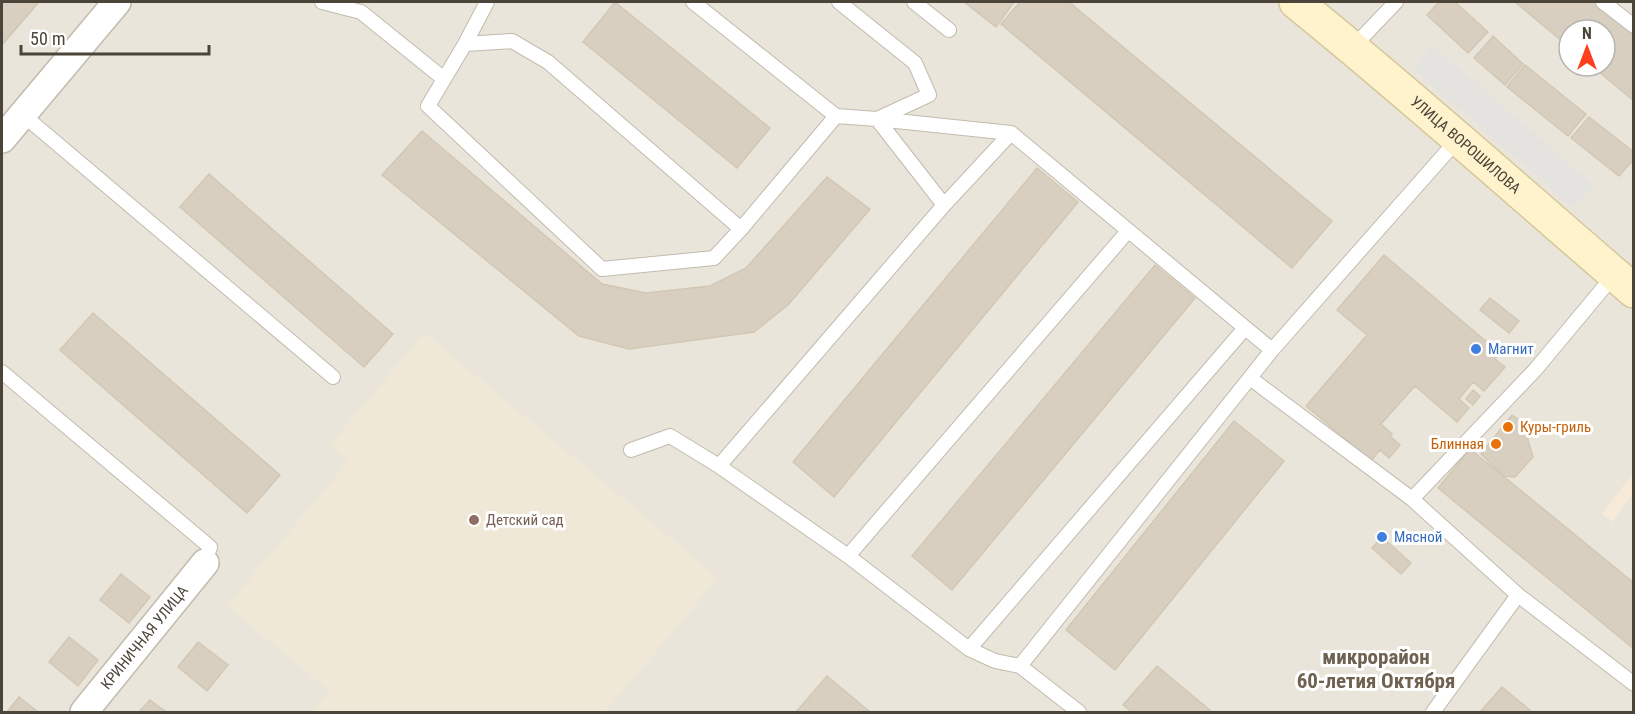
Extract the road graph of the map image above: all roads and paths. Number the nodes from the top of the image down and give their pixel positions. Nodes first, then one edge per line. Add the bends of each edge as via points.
1 (117, 2) edge
2 (322, 2) edge
3 (487, 2) edge
4 (693, 2) edge
5 (838, 2) edge
6 (914, 2) edge
7 (1296, 2) edge
8 (1396, 2) edge
9 (1603, 2) edge
10 (1634, 26) edge
11 (949, 30) dead end
12 (465, 44) junction
13 (1353, 48) junction
14 (444, 79) junction
15 (22, 114) junction
16 (836, 116) junction
17 (878, 119) junction
18 (1011, 133) junction
19 (1459, 138) junction
20 (2, 139) edge
21 (944, 205) junction
22 (741, 230) junction
23 (1128, 231) junction
24 (1624, 282) edge
25 (1245, 328) junction
26 (1272, 350) junction
27 (2, 372) edge
28 (333, 377) dead end
29 (1250, 378) junction
30 (631, 450) dead end
31 (719, 466) junction
32 (1412, 500) junction
33 (848, 555) junction
34 (205, 563) joint
35 (1518, 595) junction
36 (969, 649) junction
37 (1020, 666) junction
38 (1634, 684) edge
39 (84, 712) edge
40 (1079, 712) edge
41 (1433, 712) edge

1 - 15 street
2 - 14 lane via 362,12
3 - 12 lane
4 - 16 lane
5 - 17 lane via 915,63 929,95
6 - 11 lane
7 - 13 main road, УЛИЦА ВОРОШИЛОВА
8 - 13 lane
9 - 10 lane
12 - 14 lane
12 - 22 lane via 512,41 548,62
13 - 19 main road, УЛИЦА ВОРОШИЛОВА
14 - 22 lane via 428,106 602,269 714,258
15 - 20 street
15 - 28 lane
16 - 17 lane
16 - 22 lane
17 - 18 lane
17 - 21 lane
18 - 21 lane
18 - 23 lane
19 - 24 main road, УЛИЦА ВОРОШИЛОВА
19 - 26 lane
21 - 31 lane
23 - 25 lane
23 - 33 lane
24 - 32 lane via 1534,370
25 - 26 lane
25 - 36 lane
26 - 29 lane
27 - 34 lane via 210,547
29 - 32 lane
29 - 37 lane
30 - 31 lane via 670,436
31 - 33 lane
32 - 35 lane
33 - 36 lane
34 - 39 street, КРИНИЧНАЯ УЛИЦА
35 - 38 lane
35 - 41 lane
36 - 37 lane via 995,662
37 - 40 lane

